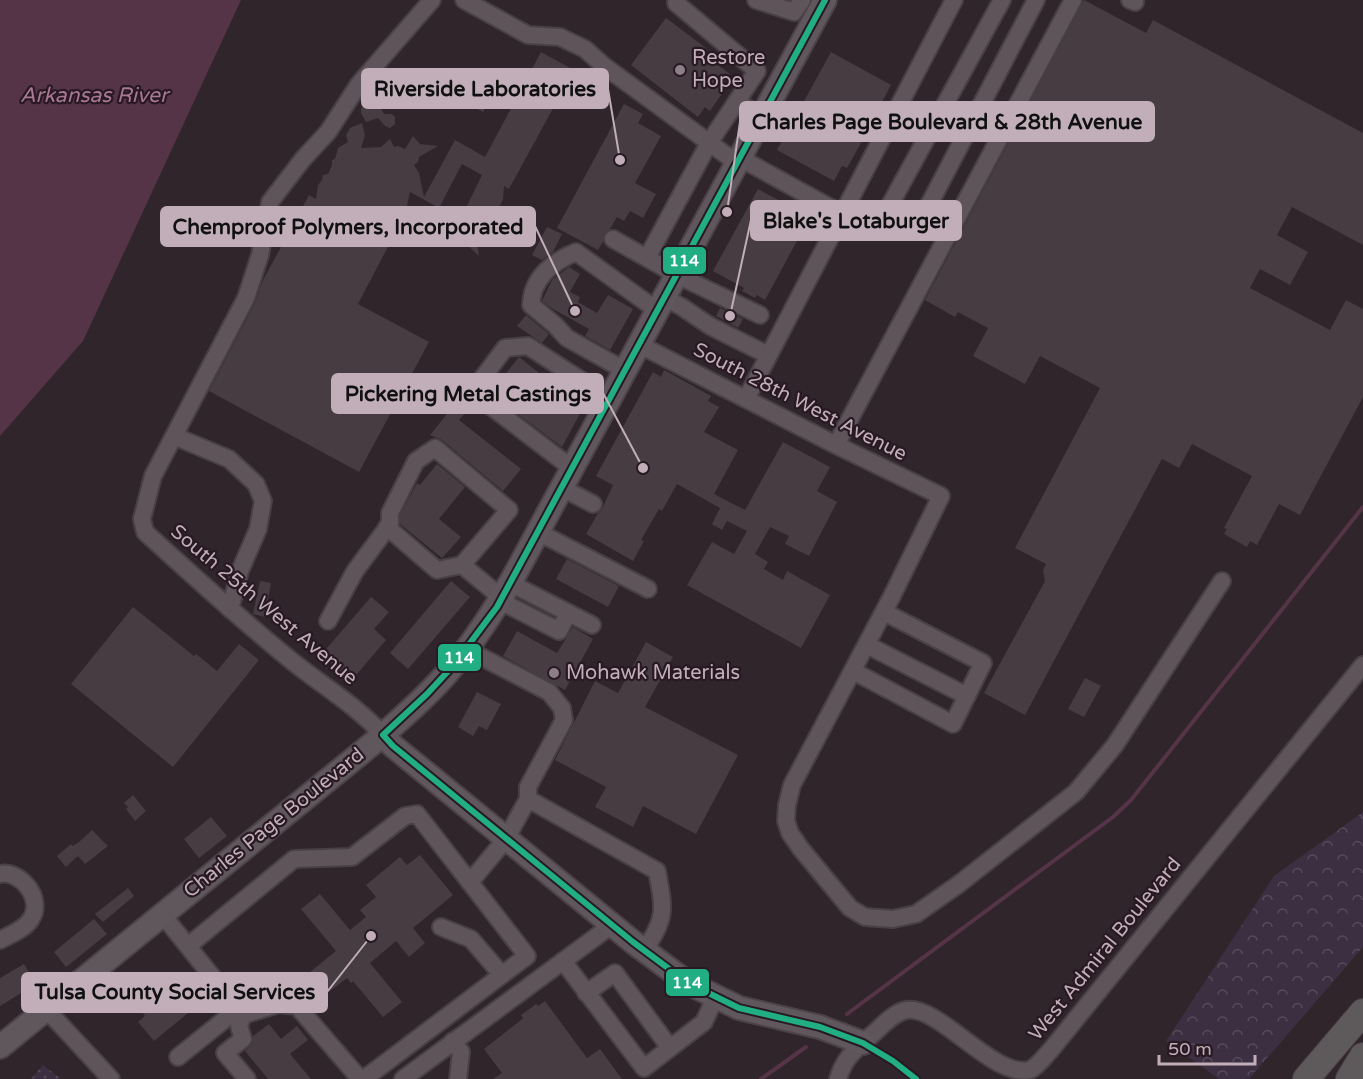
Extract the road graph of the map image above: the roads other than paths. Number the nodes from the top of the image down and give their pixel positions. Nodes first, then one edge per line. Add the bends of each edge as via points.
1 (432, 0) edge
2 (464, 0) edge
3 (756, 0) edge
4 (802, 0) edge
5 (825, 0) edge
6 (954, 0) edge
7 (1002, 0) edge
8 (1036, 0) edge
9 (1073, 0) edge
10 (676, 3) dead end
11 (737, 101) junction
12 (761, 118) junction
13 (709, 143) junction
14 (739, 160) junction
15 (842, 214) junction
16 (613, 239) dead end
17 (647, 258) junction
18 (677, 275) junction
19 (662, 304) junction
20 (760, 315) dead end
21 (640, 345) junction
22 (768, 356) junction
23 (626, 371) junction
24 (610, 399) junction
25 (746, 399) junction
26 (174, 436) junction
27 (836, 445) junction
28 (567, 479) junction
29 (594, 504) dead end
30 (387, 527) junction
31 (538, 532) junction
32 (462, 565) junction
33 (1222, 581) dead end
34 (648, 590) dead end
35 (504, 594) junction
36 (230, 609) junction
37 (884, 612) junction
38 (328, 621) dead end
39 (592, 625) dead end
40 (867, 645) junction
41 (466, 649) junction
42 (1363, 665) edge
43 (853, 671) junction
44 (967, 696) junction
45 (382, 735) junction
46 (528, 799) junction
47 (506, 839) junction
48 (0, 874) edge
49 (470, 882) junction
50 (162, 914) junction
51 (612, 925) junction
52 (441, 927) dead end
53 (0, 940) edge
54 (188, 946) junction
55 (644, 950) junction
56 (563, 961) junction
57 (502, 975) junction
58 (586, 993) junction
59 (715, 998) junction
60 (46, 1009) junction
61 (1363, 1012) edge
62 (243, 1015) junction
63 (453, 1041) junction
64 (862, 1043) junction
65 (0, 1047) edge
66 (670, 1048) junction
67 (1363, 1056) edge
68 (178, 1057) dead end
69 (648, 1073) edge
70 (111, 1079) edge
71 (247, 1079) edge
72 (362, 1079) edge
73 (403, 1079) edge
74 (458, 1079) edge
75 (838, 1079) edge
76 (1306, 1079) edge
77 (1349, 1079) edge

1 - 26 street, South 25th West Avenue via 359,84 328,132 270,202 260,255 246,298
2 - 13 street via 528,35 560,37 585,49
3 - 4 street via 794,12
5 - 12 main road, Charles Page Boulevard
6 - 15 street
7 - 8 street via 890,205 920,222
9 - 27 street
10 - 11 street via 757,71
11 - 12 street
11 - 13 street
12 - 14 main road, Charles Page Boulevard
13 - 14 street
13 - 17 street
14 - 15 street
14 - 18 main road, Charles Page Boulevard
15 - 22 street
16 - 17 street
17 - 18 street
18 - 19 main road, Charles Page Boulevard
18 - 20 street
19 - 21 main road, Charles Page Boulevard
19 - 22 street via 682,307
19 - 23 street via 576,252 544,271 532,294 531,306 567,338
21 - 23 main road, Charles Page Boulevard
21 - 25 street, South 28th West Avenue
22 - 25 street
23 - 24 main road, Charles Page Boulevard
24 - 28 main road, Charles Page Boulevard
24 - 28 street via 528,346 505,348 472,392
25 - 27 street, South 28th West Avenue
26 - 36 street, South 25th West Avenue via 153,476 142,519 146,532
26 - 36 street via 229,459 256,484 263,501 258,529 240,571
27 - 37 street, South 28th West Avenue via 941,496
28 - 29 street
28 - 31 main road, Charles Page Boulevard
30 - 32 street via 437,570
30 - 32 street via 390,513 417,461 435,448 509,510
30 - 38 street via 355,571
31 - 34 street
31 - 35 main road, Charles Page Boulevard
32 - 35 street
33 - 43 street via 1116,745 1076,792 916,914 893,919 865,917 850,908 801,849 786,821 792,785
35 - 39 street via 568,613
35 - 41 main road, Charles Page Boulevard
36 - 45 street, South 25th West Avenue via 368,719
37 - 40 street
37 - 44 street via 983,663
40 - 43 street
40 - 44 street
41 - 45 main road, Charles Page Boulevard via 427,694
41 - 46 street via 549,692 562,708 564,720 528,787
42 - 64 street, West Admiral Boulevard via 1050,1051 1030,1070 1004,1070 990,1063 938,1023 913,1010 894,1016
43 - 44 street via 953,724
45 - 47 main road
45 - 50 main road, Charles Page Boulevard
46 - 47 street
46 - 55 street via 657,871 663,904 658,932
47 - 49 street
47 - 51 main road
48 - 53 street via 17,877 34,897 35,906 31,919
49 - 54 street via 417,814 405,816 352,857 294,859
49 - 57 street via 527,956
50 - 54 street
50 - 60 main road, Charles Page Boulevard
51 - 55 main road
51 - 56 street
52 - 57 street via 471,939
54 - 62 street
55 - 59 main road
56 - 58 street
56 - 63 street
57 - 72 street
58 - 66 street via 615,973
58 - 69 street
59 - 64 main road via 754,1013 820,1027
59 - 66 street via 704,1022
60 - 65 main road, Charles Page Boulevard
60 - 70 street
61 - 76 highway
62 - 68 street via 229,1016
62 - 71 street via 239,1026 243,1039 225,1053
62 - 72 street via 279,1004 297,1006
63 - 73 street
63 - 74 street via 461,1052
64 - 75 street, West Admiral Boulevard via 847,1056
66 - 69 street
67 - 77 highway

